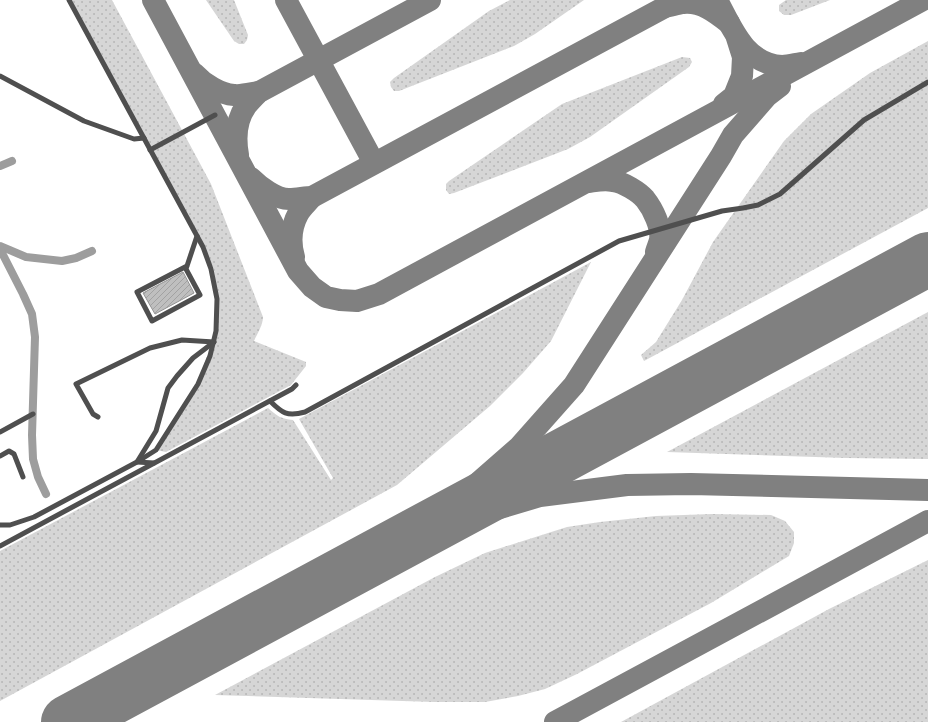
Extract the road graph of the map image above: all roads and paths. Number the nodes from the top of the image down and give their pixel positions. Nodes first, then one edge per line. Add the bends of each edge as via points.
1 (69, 0) edge
2 (0, 76) edge
3 (928, 82) edge
4 (215, 116) dead end
5 (144, 138) junction
6 (150, 150) junction
7 (196, 236) junction
8 (187, 266) junction
9 (214, 342) junction
10 (296, 385) dead end
11 (270, 401) junction
12 (33, 414) dead end
13 (98, 417) dead end
14 (0, 432) edge
15 (0, 456) edge
16 (137, 462) junction
17 (154, 463) junction
18 (23, 477) dead end
19 (0, 525) edge
20 (0, 546) edge

1 - 5 lane
2 - 5 lane via 84,121 134,138
3 - 11 lane via 864,120 785,190 771,199 758,205 722,211 619,241 305,412 288,415 280,412
4 - 6 lane
5 - 6 lane
6 - 7 lane
7 - 8 lane
7 - 9 lane via 211,269 217,299
8 - 8 lane via 186,269 200,295 152,321 137,292
9 - 13 lane via 182,340 150,348 76,384 93,414
9 - 16 lane via 198,384 156,450
9 - 16 lane via 193,358 168,388 156,431
10 - 11 lane
11 - 17 lane
12 - 14 lane
15 - 18 lane via 9,451 14,454
16 - 17 lane
16 - 19 lane via 34,517 10,525
17 - 20 lane

